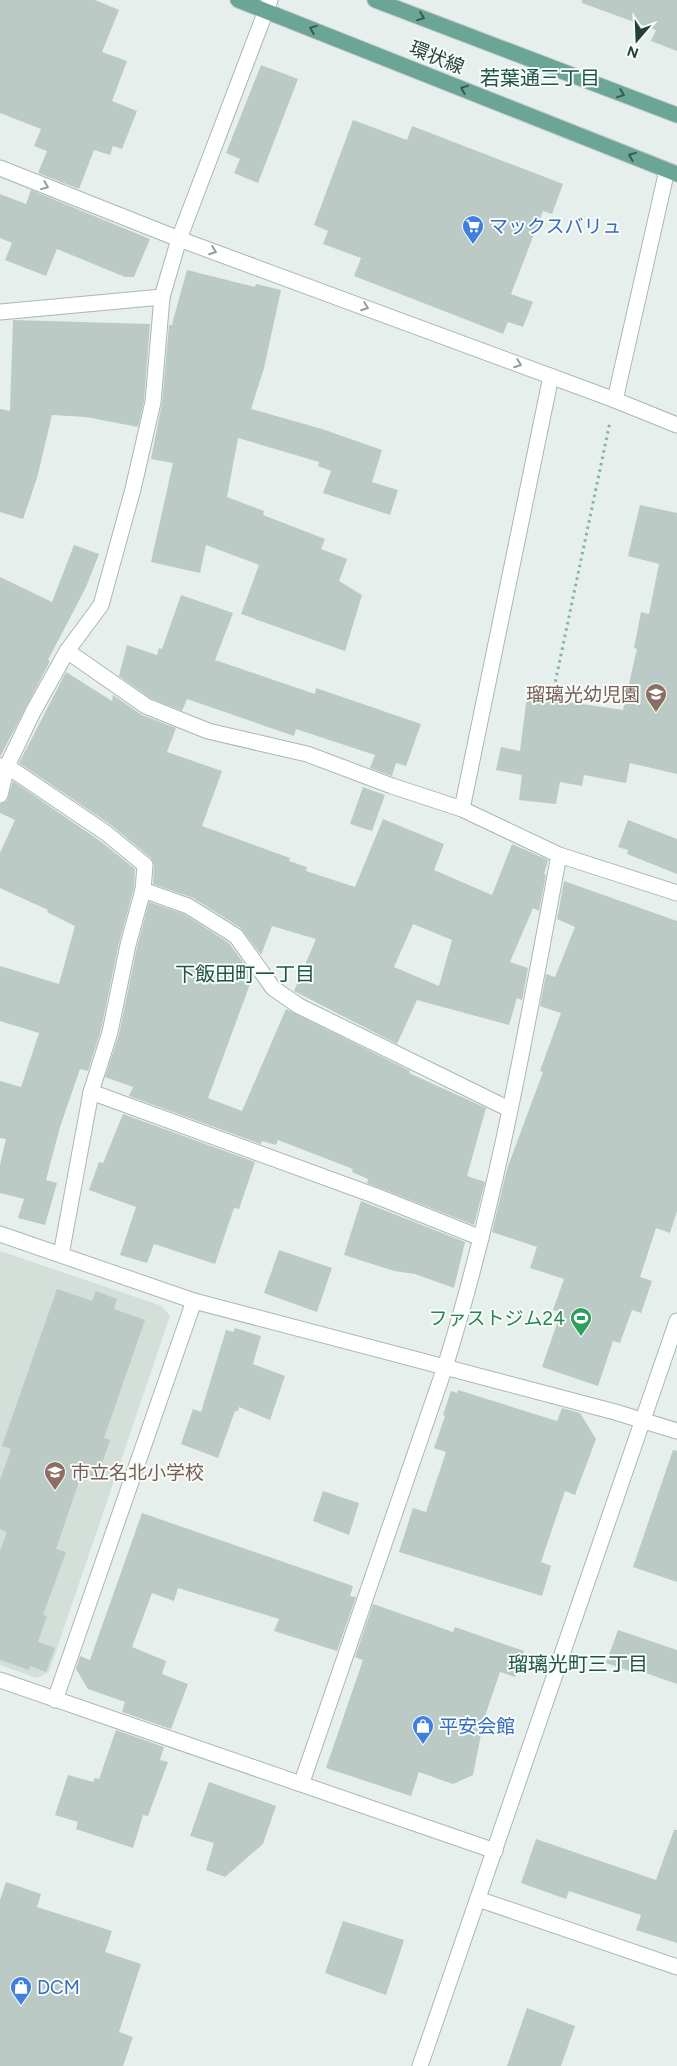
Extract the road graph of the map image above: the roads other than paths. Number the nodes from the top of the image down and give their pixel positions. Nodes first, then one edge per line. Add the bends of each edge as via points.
1 (238, 0) edge
2 (375, 0) edge
3 (268, 5) edge
4 (677, 115) edge
5 (0, 168) edge
6 (672, 172) edge
7 (179, 239) junction
8 (162, 297) junction
9 (0, 312) edge
10 (551, 376) junction
11 (615, 400) junction
12 (677, 425) edge
13 (67, 651) junction
14 (4, 766) edge
15 (0, 795) edge
16 (462, 809) junction
17 (559, 855) junction
18 (143, 890) junction
19 (677, 893) edge
20 (91, 1092) junction
21 (509, 1108) junction
22 (0, 1234) edge
23 (481, 1238) junction
24 (61, 1255) junction
25 (194, 1301) junction
26 (677, 1322) edge
27 (445, 1367) junction
28 (644, 1420) junction
29 (677, 1431) edge
30 (0, 1680) edge
31 (55, 1700) junction
32 (302, 1782) junction
33 (495, 1851) junction
34 (478, 1899) junction
35 (677, 1967) edge
36 (420, 2066) edge

1 - 3 main road, 環状線
2 -> 4 main road, 環状線
6 -> 3 main road, 環状線
3 - 7 street
5 -> 7 street
6 - 11 street
7 - 8 street
7 -> 10 street
8 - 9 street
8 - 13 street via 153,402 131,498 101,605
10 - 11 street
10 - 16 street
11 - 12 street
13 - 14 street
13 - 16 street via 146,706 208,731 307,754
14 - 15 street
14 - 18 street via 106,832 145,864
16 - 17 street
17 - 19 street
17 - 21 street
18 - 20 street via 110,1032
18 - 21 street via 188,906 236,936 273,988 299,1006
20 - 23 street via 376,1196
20 - 24 street
21 - 23 street
22 - 24 street
23 - 27 street
24 - 25 street
25 - 27 street
25 - 31 street
26 - 28 street
27 - 28 street
27 - 32 street
28 - 29 street
28 - 33 street
30 - 31 street
31 - 32 street
32 - 33 street
33 - 34 street
34 - 35 street
34 - 36 street

